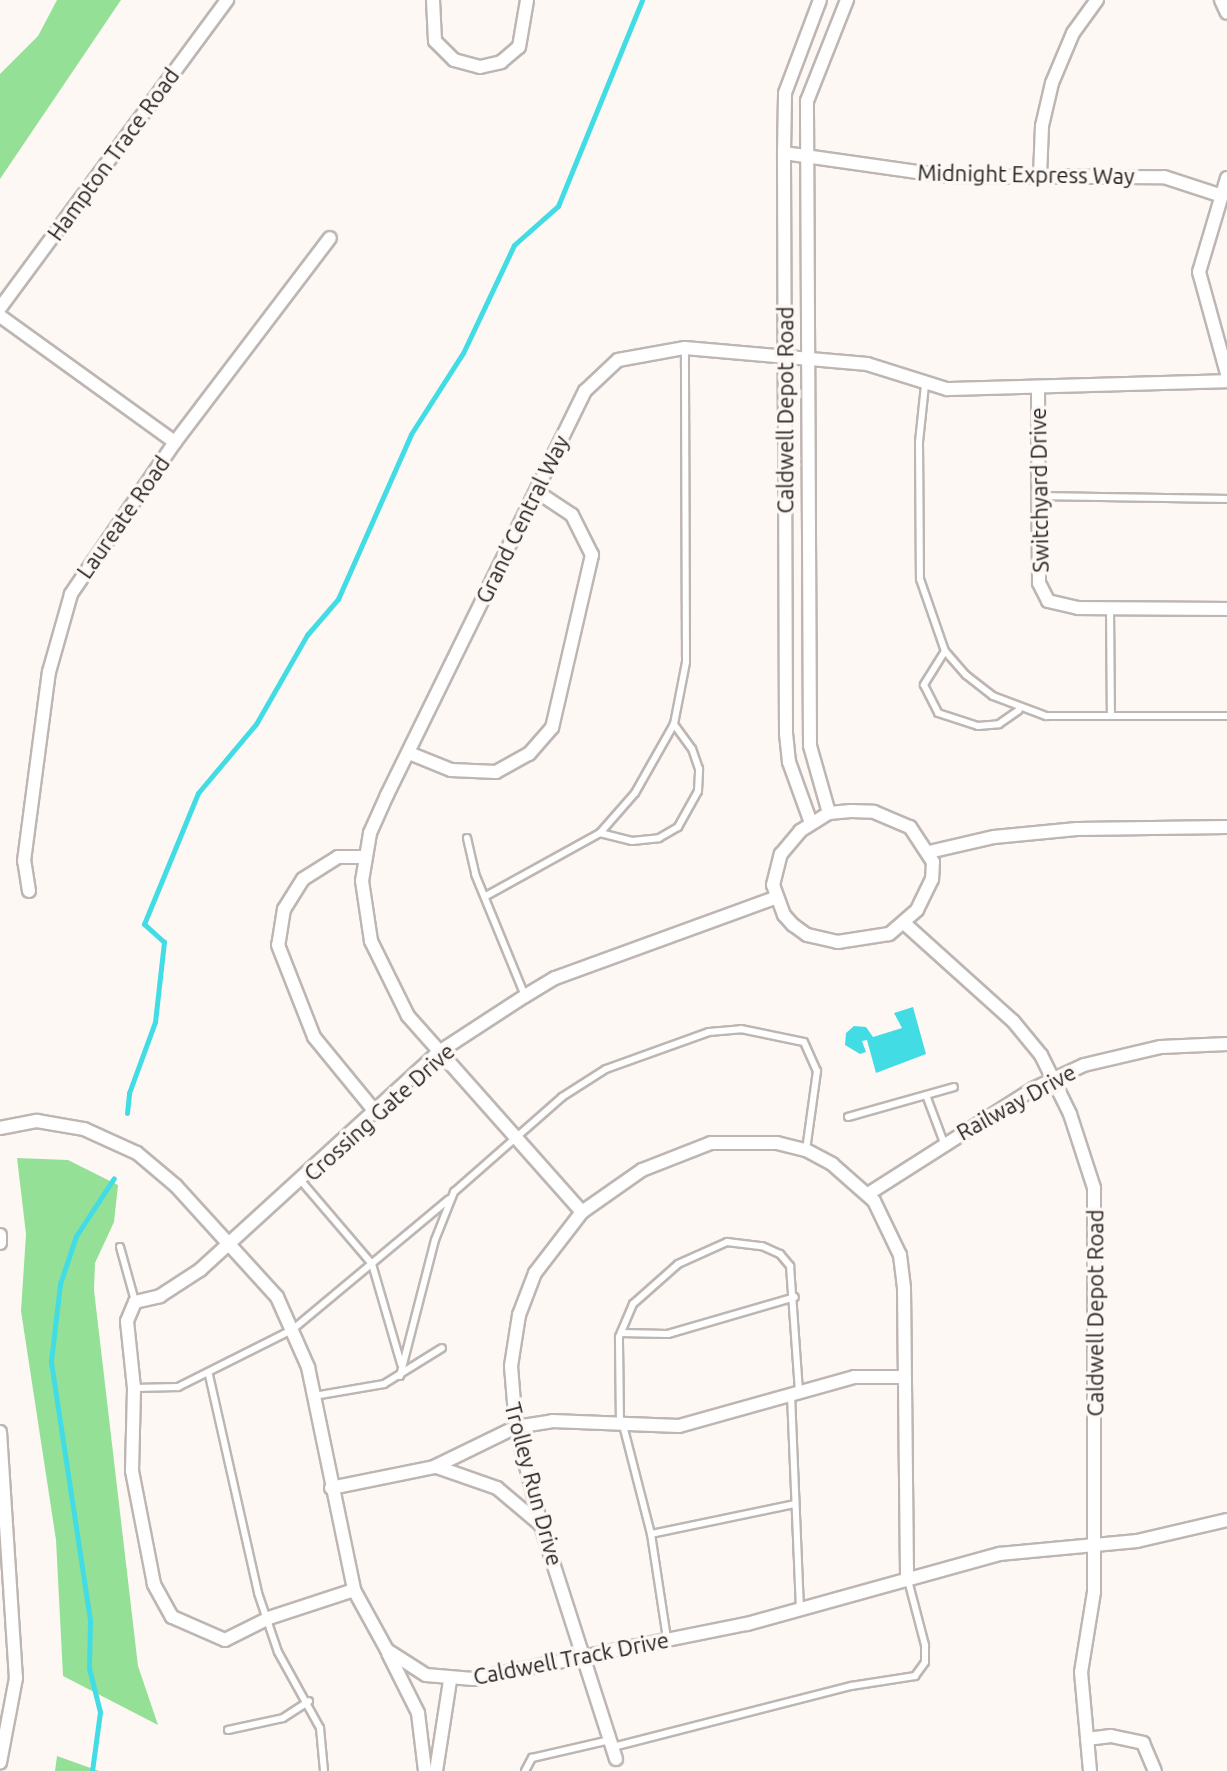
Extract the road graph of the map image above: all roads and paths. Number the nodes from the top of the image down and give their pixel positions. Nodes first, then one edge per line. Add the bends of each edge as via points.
1 (227, 0) edge
2 (433, 0) edge
3 (527, 0) edge
4 (820, 0) edge
5 (847, 0) edge
6 (1097, 0) edge
7 (1221, 0) edge
8 (1227, 13) edge
9 (784, 153) junction
10 (809, 156) junction
11 (1040, 176) junction
12 (1227, 178) edge
13 (1219, 195) junction
14 (330, 238) dead end
15 (0, 308) edge
16 (0, 316) edge
17 (685, 348) junction
18 (786, 358) junction
19 (808, 360) junction
20 (1227, 374) edge
21 (1227, 381) edge
22 (925, 385) junction
23 (1038, 390) junction
24 (175, 442) junction
25 (536, 491) junction
26 (1038, 496) junction
27 (1227, 499) edge
28 (1110, 609) junction
29 (1227, 609) edge
30 (945, 651) junction
31 (1019, 710) junction
32 (1111, 716) junction
33 (1227, 716) edge
34 (674, 724) junction
35 (409, 753) junction
36 (829, 813) junction
37 (811, 823) junction
38 (1227, 827) edge
39 (600, 833) junction
40 (467, 838) dead end
41 (929, 852) junction
42 (366, 857) junction
43 (29, 891) dead end
44 (486, 896) junction
45 (775, 898) junction
46 (904, 923) junction
47 (525, 996) junction
48 (1227, 1044) edge
49 (439, 1052) junction
50 (1052, 1078) junction
51 (954, 1087) dead end
52 (926, 1095) junction
53 (377, 1114) junction
54 (848, 1117) dead end
55 (0, 1128) edge
56 (516, 1136) junction
57 (944, 1143) junction
58 (806, 1150) junction
59 (302, 1182) junction
60 (868, 1194) junction
61 (449, 1199) junction
62 (582, 1212) junction
63 (0, 1235) edge
64 (0, 1243) edge
65 (232, 1245) junction
66 (120, 1247) dead end
67 (372, 1264) junction
68 (795, 1297) junction
69 (135, 1302) junction
70 (292, 1330) junction
71 (621, 1333) junction
72 (442, 1348) dead end
73 (402, 1365) junction
74 (209, 1375) junction
75 (400, 1376) junction
76 (904, 1377) junction
77 (134, 1388) junction
78 (795, 1393) junction
79 (311, 1396) junction
80 (622, 1424) junction
81 (516, 1427) junction
82 (0, 1432) edge
83 (434, 1467) junction
84 (331, 1488) junction
85 (795, 1504) junction
86 (1227, 1520) edge
87 (541, 1525) junction
88 (651, 1534) junction
89 (1094, 1546) junction
90 (907, 1576) junction
91 (354, 1590) junction
92 (800, 1608) junction
93 (269, 1618) junction
94 (667, 1638) junction
95 (387, 1650) junction
96 (585, 1655) junction
97 (450, 1681) junction
98 (309, 1701) junction
99 (228, 1730) dead end
100 (1087, 1739) junction
101 (613, 1748) junction
102 (0, 1763) edge
103 (324, 1771) edge
104 (425, 1771) edge
105 (436, 1771) edge
106 (525, 1771) edge
107 (1090, 1771) edge
108 (1155, 1771) edge

1 - 15 street, Hampton Trace Road
2 - 3 street via 435,41 454,60 480,67 501,62 519,47
4 - 9 street, Caldwell Depot Road via 785,93
5 - 10 street, Caldwell Depot Road via 807,101
6 - 11 street via 1073,33 1052,83 1042,126
7 - 8 street
9 - 10 street, Midnight Express Way
9 - 18 street, Caldwell Depot Road
10 - 11 street, Midnight Express Way via 945,176
10 - 19 street, Caldwell Depot Road
11 - 13 street, Midnight Express Way via 1164,177
12 - 13 street
13 - 20 street via 1199,272
14 - 24 street, Laureate Road
16 - 24 street
17 - 18 street, Grand Central Way
17 - 25 street, Grand Central Way via 644,352 600,373 573,412
17 - 34 lane via 686,662
18 - 19 street, Grand Central Way
18 - 37 street, Caldwell Depot Road via 786,734 789,762
19 - 22 street, Grand Central Way via 867,364
19 - 36 street, Caldwell Depot Road via 810,746
21 - 23 street, Grand Central Way
22 - 23 street, Grand Central Way
22 - 30 lane via 919,442 920,579
23 - 26 street, Switchyard Drive
24 - 43 street, Laureate Road via 71,594 47,685 24,861
25 - 35 street, Grand Central Way
25 - 35 street via 572,515 592,555 552,728 529,754 496,772 451,770
26 - 27 lane
26 - 28 street, Switchyard Drive via 1039,583 1048,601
28 - 29 street, Switchyard Drive
28 - 32 lane
30 - 31 lane via 984,689
30 - 31 lane via 924,685 938,713 978,726 999,724
31 - 32 lane via 1046,716
32 - 33 lane
34 - 39 lane via 661,754
34 - 39 lane via 699,769 698,791 678,827 659,838 632,841
35 - 42 street, Grand Central Way via 370,833
36 - 37 street
36 - 41 street via 891,817 910,827
37 - 45 street via 781,854
38 - 41 street via 1077,829 994,837
39 - 44 lane
40 - 44 lane
41 - 46 street via 932,879
42 - 49 street, Grand Central Way via 363,911 371,941 408,1016
42 - 53 street via 338,857 303,879 284,909 278,945 314,1037
44 - 47 lane
45 - 46 street via 793,925 838,942 870,940
45 - 47 street, Crossing Gate Drive via 555,978
46 - 50 street, Caldwell Depot Road via 1013,1021
47 - 49 street, Crossing Gate Drive
48 - 50 street, Railway Drive via 1146,1050
49 - 53 street, Crossing Gate Drive
49 - 56 street, Grand Central Way
50 - 57 street, Railway Drive
50 - 89 street, Caldwell Depot Road via 1085,1152 1094,1188
51 - 52 lane
52 - 54 lane
52 - 57 lane
53 - 59 street, Crossing Gate Drive
55 - 65 street, Caldwell Track Drive via 37,1121 72,1127 137,1153
56 - 58 lane via 606,1069 709,1032 741,1029 792,1038 812,1052 816,1105
56 - 61 lane
56 - 62 street, Grand Central Way
57 - 60 street, Railway Drive
58 - 60 street, Trolley Run Drive
58 - 62 street, Trolley Run Drive via 777,1143 711,1143 642,1170
59 - 65 street, Crossing Gate Drive
59 - 67 lane
60 - 76 street, Trolley Run Drive via 900,1255
61 - 67 lane
61 - 73 lane
62 - 81 street, Trolley Run Drive via 535,1273 519,1315 511,1366
63 - 64 street
65 - 69 street, Crossing Gate Drive via 181,1285
65 - 70 street, Caldwell Track Drive via 277,1297
66 - 69 lane
67 - 70 lane
67 - 73 lane
68 - 71 lane via 668,1334
68 - 71 lane via 790,1266 780,1254 727,1242 653,1281 633,1304
68 - 78 lane
69 - 77 street via 127,1321
70 - 74 lane
70 - 79 street, Caldwell Track Drive via 308,1367
71 - 80 lane
72 - 75 lane
73 - 75 lane
74 - 77 lane via 178,1387
74 - 93 lane via 258,1593
75 - 79 lane via 355,1392
76 - 78 street via 854,1377
76 - 90 street, Trolley Run Drive
77 - 93 street via 132,1471 154,1584 172,1617 225,1640
78 - 80 street via 690,1424
78 - 85 lane
79 - 84 street, Caldwell Track Drive
80 - 81 street via 552,1421
80 - 88 lane
81 - 83 street
81 - 87 street, Trolley Run Drive
82 - 102 street via 16,1678
83 - 84 street
83 - 87 street via 497,1488
84 - 91 street, Caldwell Track Drive
85 - 88 lane
85 - 92 lane
86 - 89 street, Caldwell Track Drive
87 - 96 street, Trolley Run Drive
88 - 94 lane
89 - 90 street, Caldwell Track Drive via 1028,1548
89 - 100 street, Caldwell Depot Road via 1094,1592 1081,1672
90 - 92 street, Caldwell Track Drive
90 - 101 lane via 925,1645 925,1662 915,1676 851,1686
91 - 93 street
91 - 95 street, Caldwell Track Drive
92 - 94 street, Caldwell Track Drive
93 - 98 lane via 278,1652
94 - 96 street, Caldwell Track Drive
95 - 97 street, Caldwell Track Drive via 407,1666
95 - 104 street via 418,1713
96 - 97 street, Caldwell Track Drive
96 - 101 street, Trolley Run Drive
97 - 105 street
98 - 99 lane via 283,1718
98 - 103 lane via 320,1728
100 - 107 street, Caldwell Depot Road
100 - 108 street via 1111,1736 1143,1743
101 - 106 lane via 532,1758

